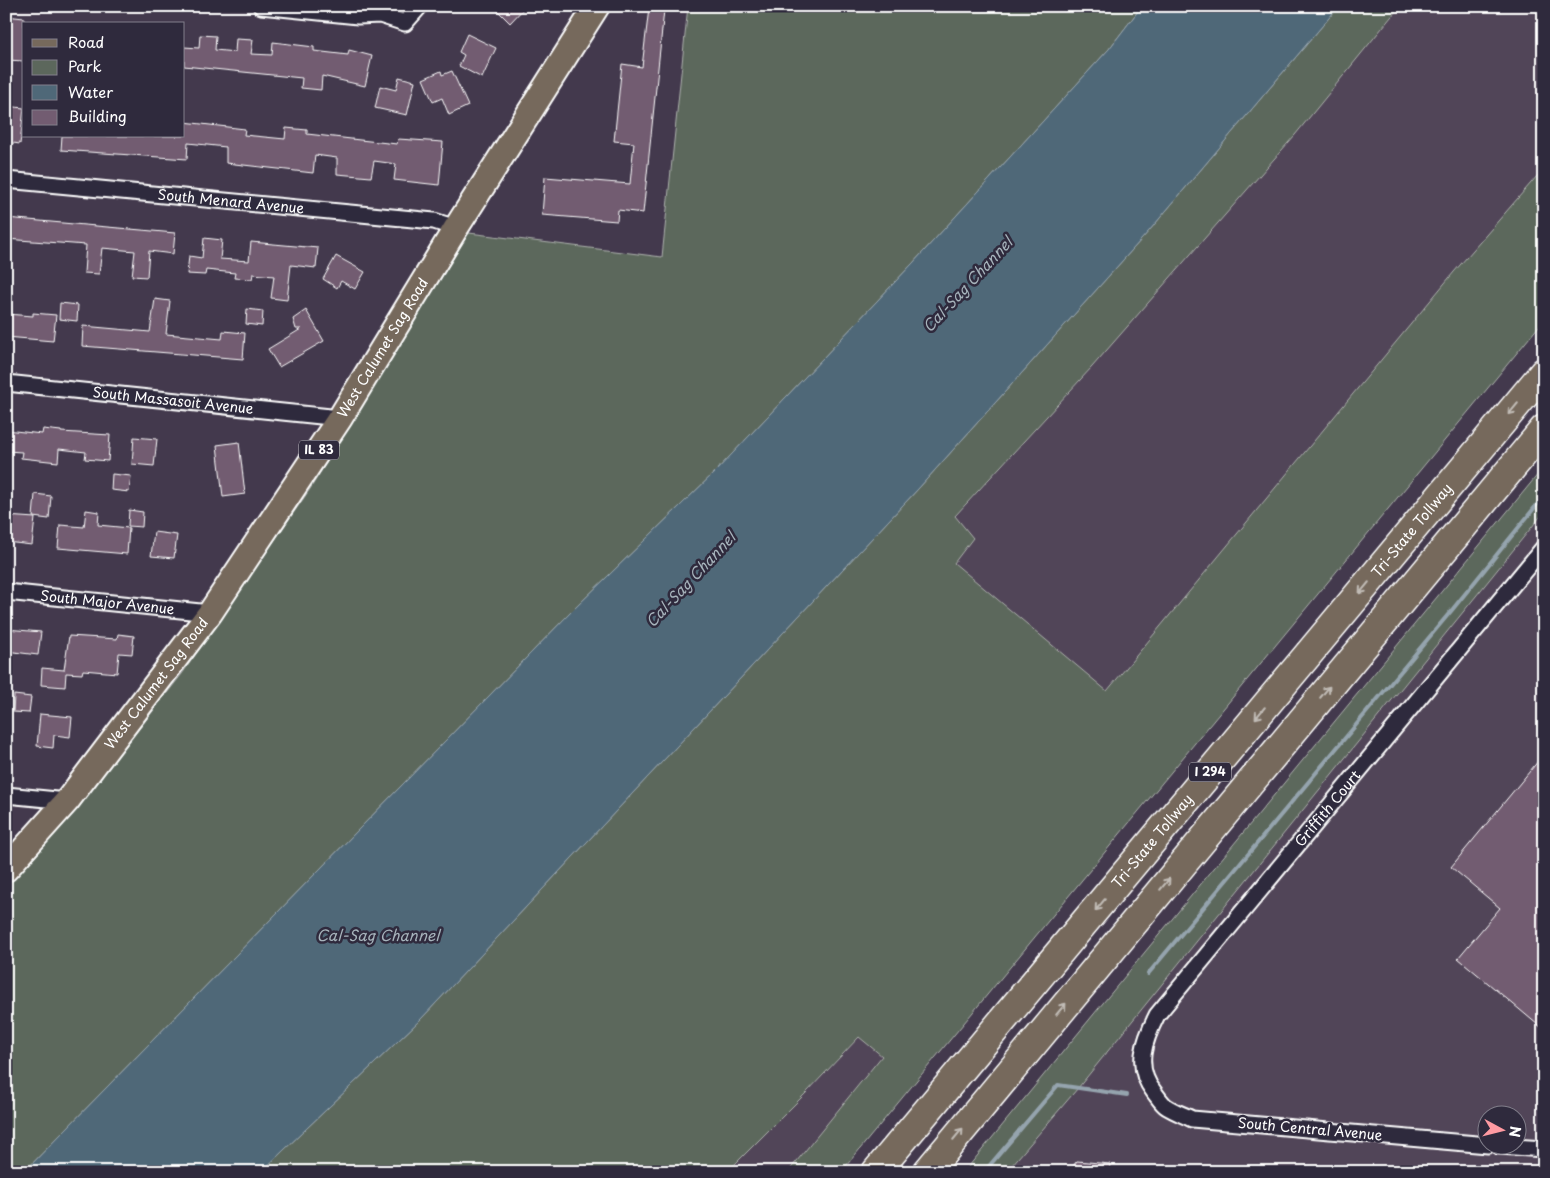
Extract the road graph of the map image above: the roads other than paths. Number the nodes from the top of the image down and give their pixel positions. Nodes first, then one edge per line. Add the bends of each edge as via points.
1 (263, 6) edge
2 (420, 6) edge
3 (597, 6) edge
4 (6, 180) edge
5 (456, 228) junction
6 (1544, 372) edge
7 (6, 383) edge
8 (340, 418) junction
9 (1544, 429) edge
10 (1544, 547) edge
11 (6, 592) edge
12 (210, 613) junction
13 (6, 795) edge
14 (67, 800) junction
15 (6, 869) edge
16 (1146, 1083) joint
17 (1478, 1143) edge
18 (1528, 1148) edge
19 (1544, 1149) edge
20 (876, 1172) edge
21 (927, 1172) edge

1 - 2 street via 358,16 380,14 405,23
3 - 5 main road, West Calumet Sag Road / IL 83
4 - 5 street, South Menard Avenue via 434,221
5 - 8 main road, West Calumet Sag Road / IL 83
6 -> 20 highway, Tri-State Tollway / I 294
7 - 8 street, South Massasoit Avenue
8 - 12 main road, West Calumet Sag Road / IL 83
21 -> 9 highway, I 294
10 - 16 street, Griffith Court via 1157,1015 1142,1052
11 - 12 street, South Major Avenue
12 - 14 main road, West Calumet Sag Road / IL 83
13 - 14 street
14 - 15 main road, West Calumet Sag Road / IL 83
16 - 17 street, South Central Avenue via 1165,1106 1192,1119
18 - 19 street

